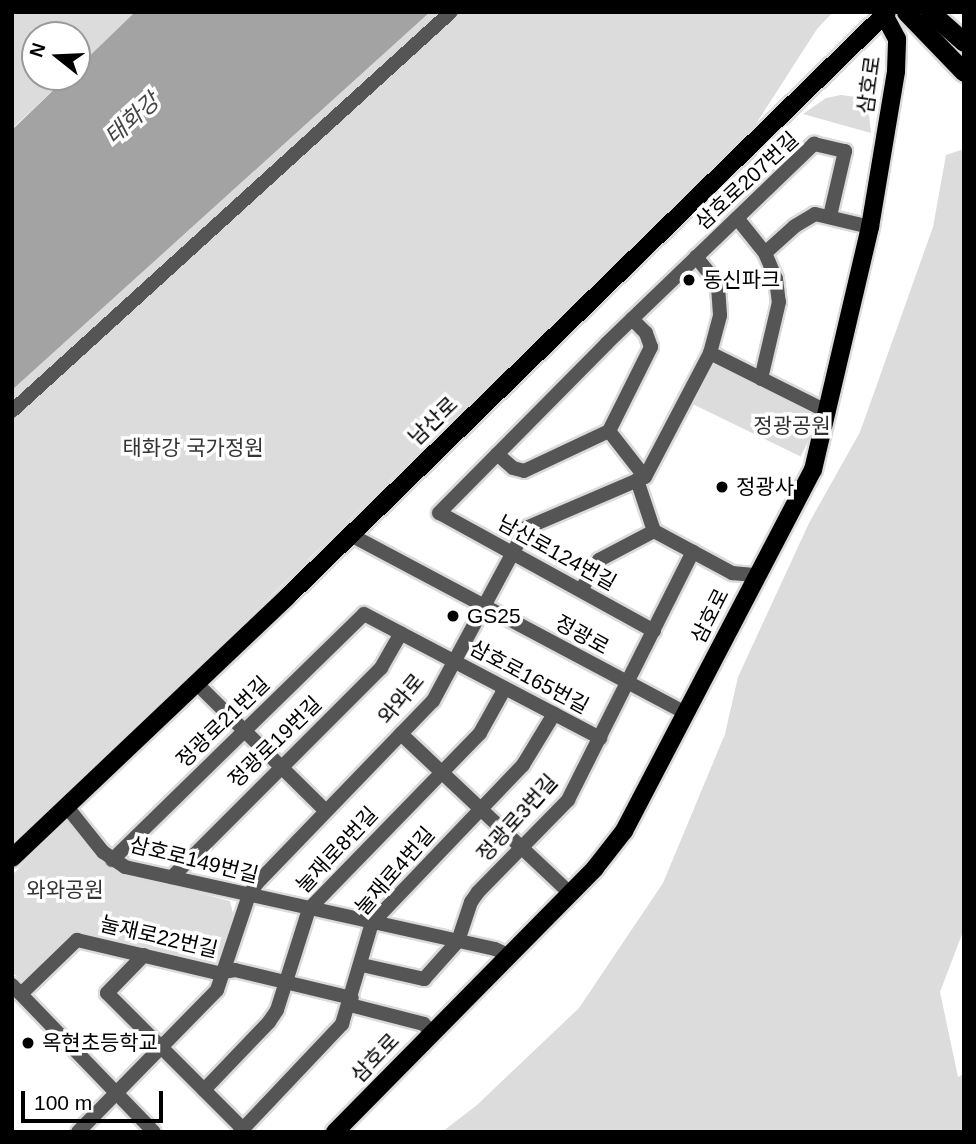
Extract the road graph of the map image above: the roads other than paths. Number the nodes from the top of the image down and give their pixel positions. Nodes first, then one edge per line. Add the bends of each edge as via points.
1 (451, 12) edge
2 (906, 12) edge
3 (886, 14) edge
4 (934, 25) edge
5 (964, 42) edge
6 (964, 72) edge
7 (830, 216) junction
8 (737, 218) junction
9 (870, 227) junction
10 (765, 253) junction
11 (696, 257) junction
12 (632, 319) junction
13 (710, 353) junction
14 (761, 379) junction
15 (12, 411) edge
16 (828, 412) junction
17 (610, 431) junction
18 (497, 454) junction
19 (641, 478) junction
20 (439, 513) joint
21 (654, 531) junction
22 (349, 534) junction
23 (512, 552) junction
24 (693, 552) junction
25 (757, 575) junction
26 (581, 590) junction
27 (483, 605) junction
28 (364, 614) joint
29 (654, 631) junction
30 (401, 634) junction
31 (454, 661) junction
32 (196, 683) junction
33 (628, 684) junction
34 (505, 688) junction
35 (686, 713) junction
36 (554, 714) junction
37 (245, 730) junction
38 (401, 734) junction
39 (600, 738) junction
40 (281, 766) junction
41 (440, 771) junction
42 (67, 807) junction
43 (479, 808) junction
44 (325, 810) junction
45 (520, 847) junction
46 (12, 858) edge
47 (112, 860) junction
48 (172, 877) junction
49 (570, 893) junction
50 (250, 895) junction
51 (309, 909) junction
52 (372, 923) junction
53 (458, 942) junction
54 (144, 955) junction
55 (508, 955) junction
56 (362, 965) junction
57 (226, 973) junction
58 (286, 983) junction
59 (17, 989) edge
60 (351, 1002) junction
61 (431, 1033) junction
62 (162, 1048) junction
63 (204, 1090) junction
64 (117, 1094) junction
65 (242, 1130) edge
66 (78, 1132) edge
67 (154, 1132) edge
68 (335, 1132) edge

1 - 15 street
2 - 4 highway
3 - 9 main road, 삼호로 via 897,38 896,71
3 - 22 main road, 남산로
4 - 5 highway
4 - 6 highway
7 - 8 street, 삼호로207번길 via 845,151 814,144
7 - 9 street
7 - 10 street via 807,217
8 - 10 street
8 - 11 street, 삼호로207번길
9 - 16 main road, 삼호로
10 - 14 street via 779,302
11 - 12 street, 삼호로207번길
11 - 13 street via 718,284 721,299
12 - 17 street via 646,334 650,347
12 - 18 street, 삼호로207번길
13 - 14 street
13 - 19 street
14 - 16 street
16 - 25 main road, 삼호로 via 813,470
17 - 18 street via 524,471
17 - 19 street
18 - 20 street, 삼호로207번길
19 - 21 street
19 - 23 street, 와와로 via 526,528
20 - 23 street, 남산로124번길
21 - 24 street
21 - 26 street via 599,560
22 - 27 street, 정광로
22 - 32 main road, 남산로
23 - 26 street, 남산로124번길
23 - 27 street, 와와로
24 - 25 street via 732,573
24 - 29 street, 정광로3번길
25 - 35 main road, 삼호로
26 - 29 street, 남산로124번길
27 - 31 street, 와와로
27 - 33 street, 정광로
28 - 30 street, 삼호로165번길
28 - 37 street, 정광로21번길
29 - 33 street, 정광로3번길
30 - 31 street, 삼호로165번길
30 - 40 street, 정광로19번길 via 382,668
31 - 34 street, 삼호로165번길
31 - 38 street, 와와로 via 433,701
32 - 37 street
32 - 42 main road, 남산로
33 - 35 street, 정광로
33 - 39 street, 정광로3번길
34 - 36 street, 삼호로165번길
34 - 41 street, 눌재로8번길 via 480,733
35 - 49 main road, 삼호로 via 624,831
36 - 39 street, 삼호로165번길
36 - 43 street, 눌재로4번길 via 523,765
37 - 40 street
37 - 47 street, 정광로21번길
38 - 41 street
38 - 44 street, 와와로
39 - 45 street, 정광로3번길 via 568,800
40 - 44 street
40 - 48 street, 정광로19번길
41 - 43 street
41 - 51 street, 눌재로8번길
42 - 46 main road, 남산로
42 - 47 street, 삼호로149번길
43 - 45 street
43 - 52 street, 눌재로4번길
44 - 50 street, 와와로
45 - 49 street
45 - 53 street, 정광로3번길 via 471,902
47 - 48 street, 삼호로149번길
48 - 50 street, 삼호로149번길
49 - 55 main road, 삼호로
50 - 51 street, 삼호로149번길
50 - 57 street, 와와로
51 - 52 street, 삼호로149번길
51 - 58 street, 눌재로8번길
52 - 53 street, 삼호로149번길
52 - 56 street, 눌재로4번길
53 - 55 street, 삼호로149번길
53 - 56 street via 424,979
54 - 57 street, 눌재로22번길
54 - 59 street, 눌재로22번길 via 77,940
54 - 62 street via 107,993
55 - 61 main road, 삼호로
56 - 60 street, 눌재로4번길
57 - 58 street, 눌재로22번길 via 235,970
57 - 62 street, 와와로 via 214,995
58 - 60 street, 눌재로22번길
58 - 63 street, 눌재로8번길 via 269,1022
59 - 64 street
60 - 61 street, 눌재로22번길 via 424,1024
60 - 65 street, 눌재로4번길 via 334,1036
61 - 68 main road, 삼호로
62 - 63 street
62 - 64 street, 와와로
63 - 65 street
64 - 66 street, 와와로
64 - 67 street

